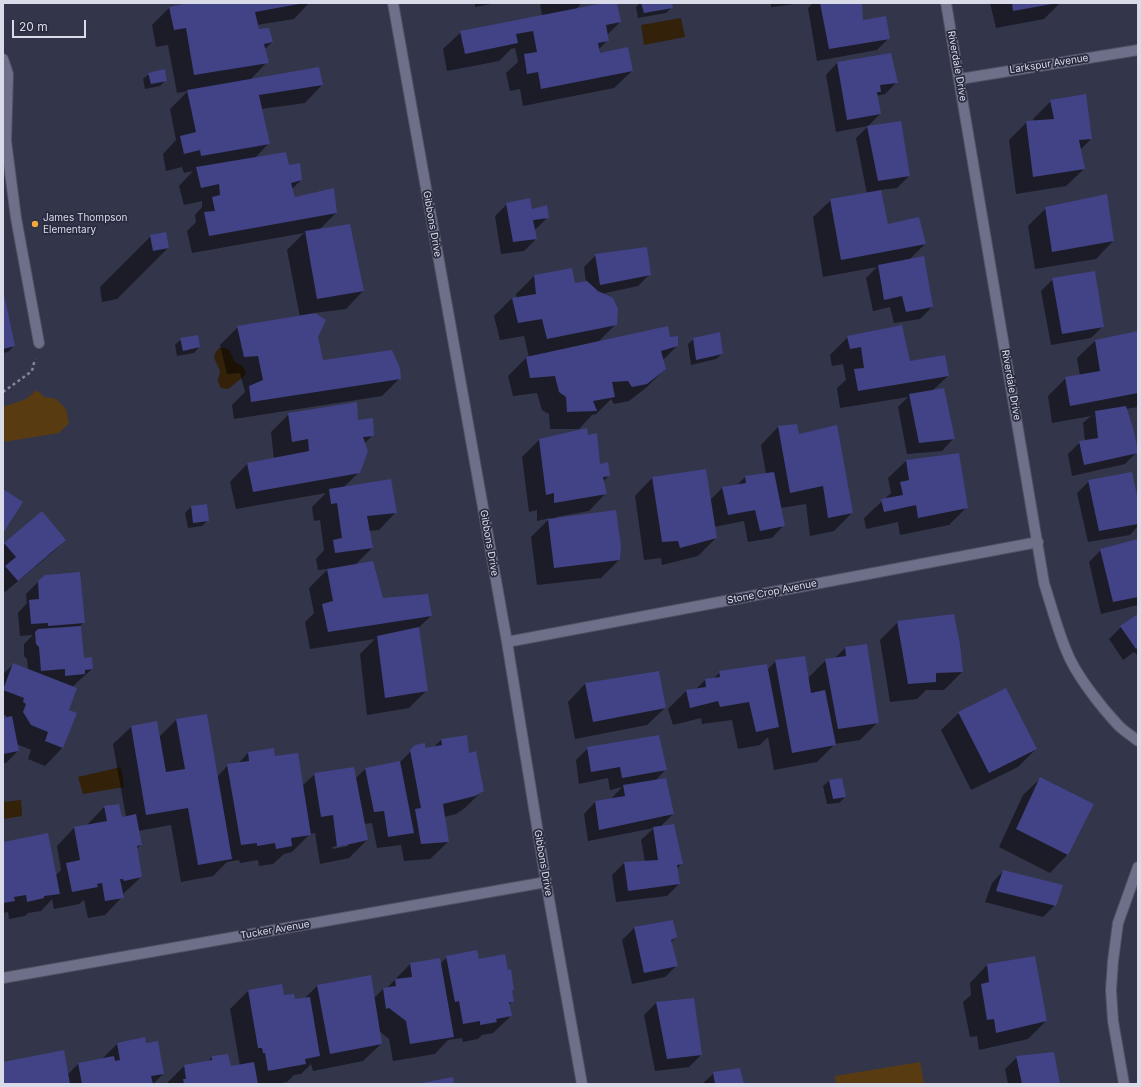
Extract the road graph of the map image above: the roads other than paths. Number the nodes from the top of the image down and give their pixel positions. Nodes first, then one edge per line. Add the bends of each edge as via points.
1 (392, 3) edge
2 (946, 3) edge
3 (1138, 50) edge
4 (3, 59) edge
5 (960, 79) junction
6 (39, 343) road end
7 (1038, 542) junction
8 (506, 642) junction
9 (1138, 741) edge
10 (1138, 867) edge
11 (546, 882) junction
12 (3, 978) edge
13 (582, 1084) edge
14 (1124, 1084) edge

1 - 8 street, Gibbons Drive
2 - 5 street, Riverdale Drive
3 - 5 street, Larkspur Avenue
4 - 6 street via 8,74 6,141 16,218
5 - 7 street, Riverdale Drive
7 - 8 street, Stone Crop Avenue
7 - 9 street, Riverdale Drive via 1044,583 1066,652 1095,698 1119,726
8 - 11 street, Gibbons Drive
10 - 14 street via 1118,923 1111,990 1113,1021
11 - 12 street, Tucker Avenue
11 - 13 street, Gibbons Drive

